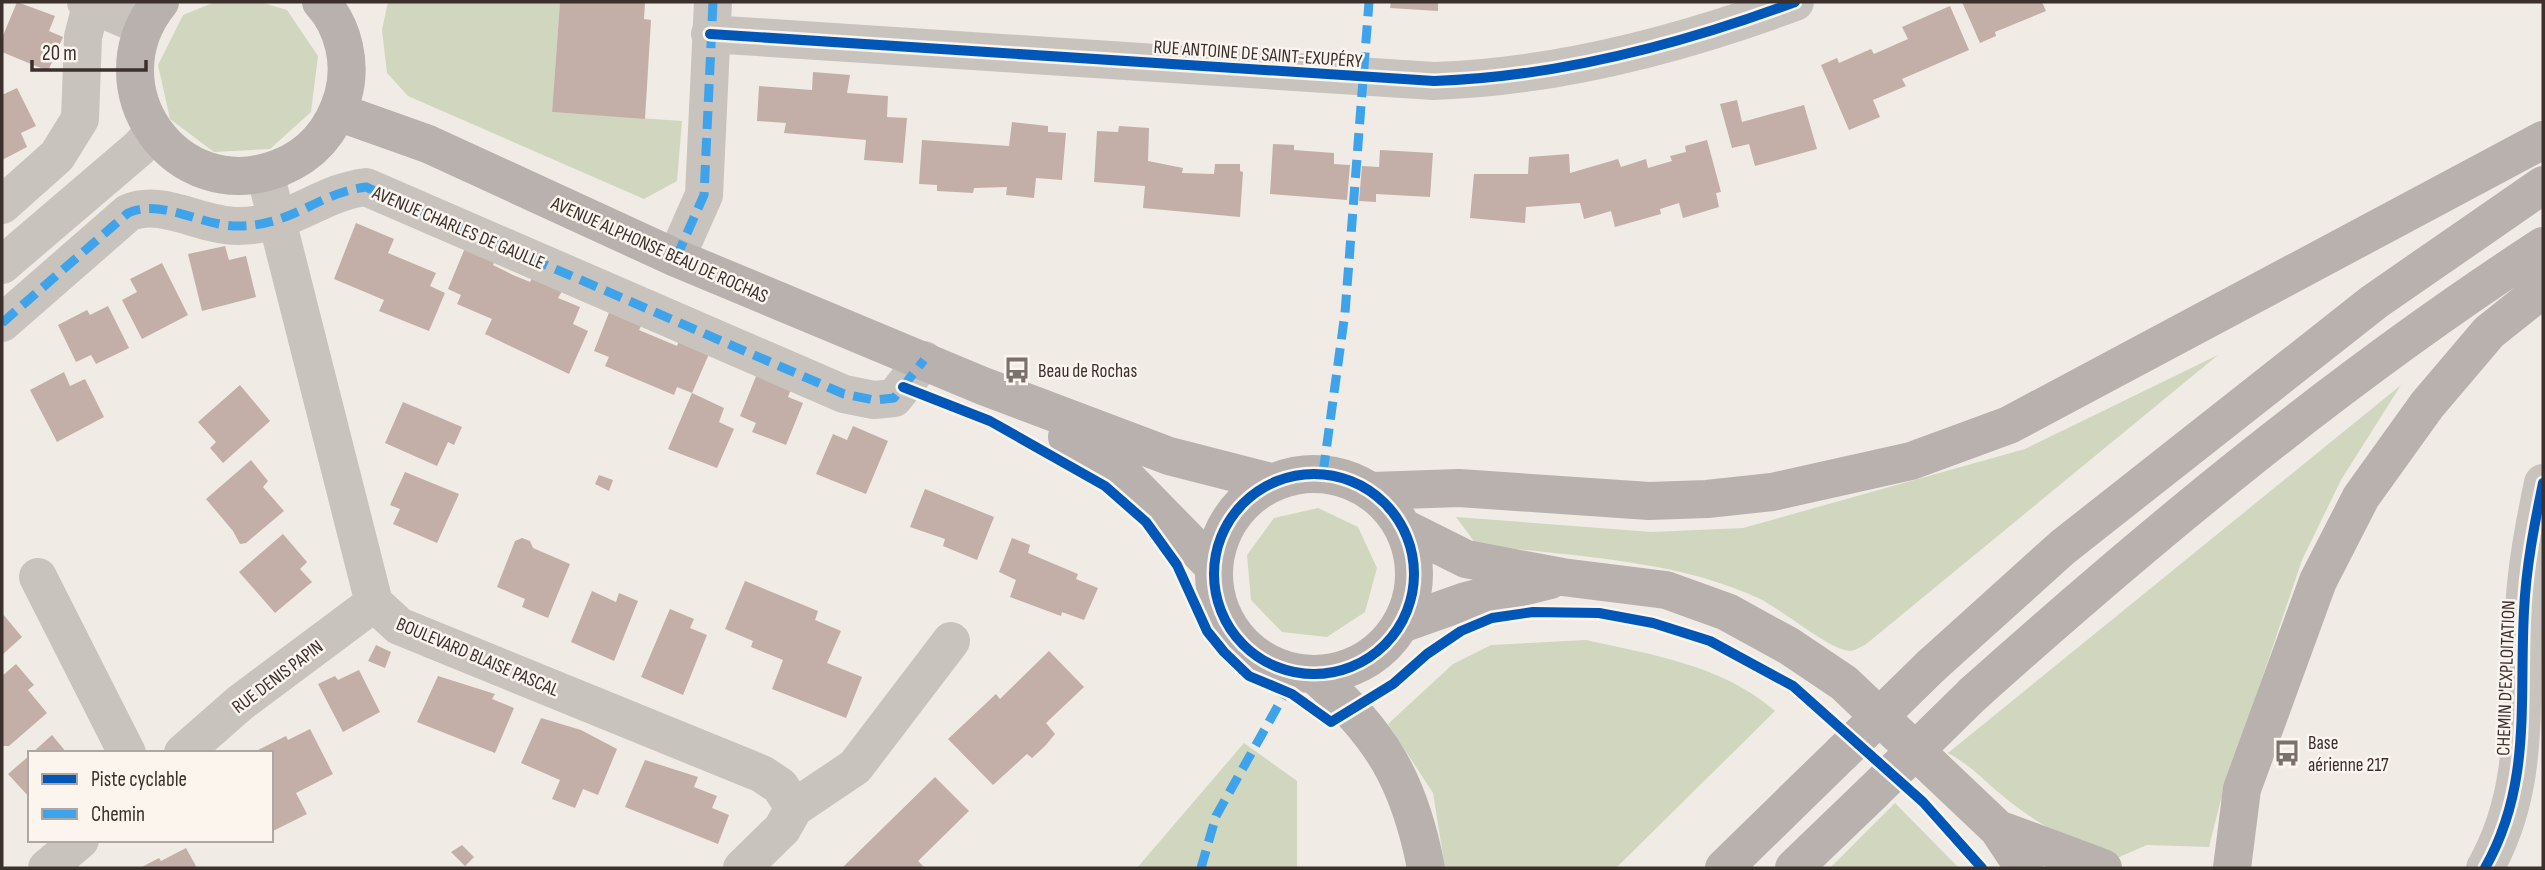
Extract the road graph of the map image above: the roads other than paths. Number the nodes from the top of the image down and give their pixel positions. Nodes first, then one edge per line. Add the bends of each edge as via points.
1 (90, 2) edge
2 (321, 2) edge
3 (1795, 2) edge
4 (152, 15) edge
5 (711, 18) edge
6 (338, 112) junction
7 (153, 132) junction
8 (2543, 140) edge
9 (265, 173) junction
10 (2543, 185) edge
11 (2, 205) edge
12 (277, 221) junction
13 (2543, 246) edge
14 (676, 258) junction
15 (2, 265) edge
16 (2543, 289) edge
17 (2, 323) edge
18 (924, 360) junction
19 (982, 386) junction
20 (1271, 482) junction
21 (2543, 484) edge
22 (1372, 491) junction
23 (1404, 528) junction
24 (1214, 567) junction
25 (38, 577) dead end
26 (1562, 578) junction
27 (374, 603) junction
28 (1401, 624) junction
29 (951, 641) dead end
30 (1314, 674) junction
31 (126, 751) edge
32 (185, 751) edge
33 (794, 808) junction
34 (1998, 829) junction
35 (78, 842) edge
36 (47, 868) edge
37 (742, 868) edge
38 (1426, 868) edge
39 (1724, 868) edge
40 (1794, 868) edge
41 (2024, 868) edge
42 (2103, 868) edge
43 (2232, 868) edge
44 (2485, 868) edge

1 - 4 street
1 - 11 street via 83,37 80,119 57,156
2 - 6 main road via 339,28 347,57 347,81
3 - 5 street, RUE ANTOINE DE SAINT-EXUPÉRY via 1616,57 1489,79 1434,81
4 - 7 main road via 135,57 135,84
5 - 14 street via 704,195
6 - 9 main road via 316,146 298,160
6 - 14 main road, AVENUE ALPHONSE BEAU DE ROCHAS via 428,144
7 - 9 main road via 174,153 214,173 240,177
7 - 15 street
8 - 22 main road via 2010,425 1911,461 1772,492 1707,499 1649,501 1459,488
9 - 12 street
10 - 39 main road, bridge via 2363,310 2063,547 1931,666
12 - 17 street, AVENUE CHARLES DE GAULLE via 237,226 142,207 128,213
12 - 18 street, AVENUE CHARLES DE GAULLE via 306,211 340,190 366,187 845,394 873,400 894,398
12 - 27 street
13 - 40 main road, bridge via 2377,360 2104,577 1973,694
14 - 18 main road, AVENUE ALPHONSE BEAU DE ROCHAS
16 - 43 main road via 2489,332 2427,405 2361,497 2318,581 2242,789
18 - 19 main road, AVENUE ALPHONSE BEAU DE ROCHAS
19 - 20 main road, AVENUE ALPHONSE BEAU DE ROCHAS via 1168,456
19 - 24 main road, AVENUE ALPHONSE BEAU DE ROCHAS via 1114,464
20 - 22 main road via 1323,473
20 - 24 main road via 1243,503 1222,532
21 - 44 street, CHEMIN D'EXPLOITATION via 2528,565 2521,762 2513,803
22 - 23 main road
23 - 26 main road via 1466,559
23 - 28 main road via 1414,560 1413,593
24 - 30 main road via 1217,600 1231,630 1273,666
25 - 31 street
26 - 28 main road via 1466,601
26 - 34 main road via 1666,590 1727,612 1789,646 1844,684
27 - 32 street, RUE DENIS PAPIN via 240,703
27 - 33 street, BOULEVARD BLAISE PASCAL via 399,626 762,774 780,786
28 - 30 main road via 1385,645 1364,661 1340,671
29 - 33 street via 855,767
30 - 38 main road via 1352,708 1388,755 1420,836
33 - 37 street via 782,830
34 - 41 main road
34 - 42 main road
35 - 36 street

